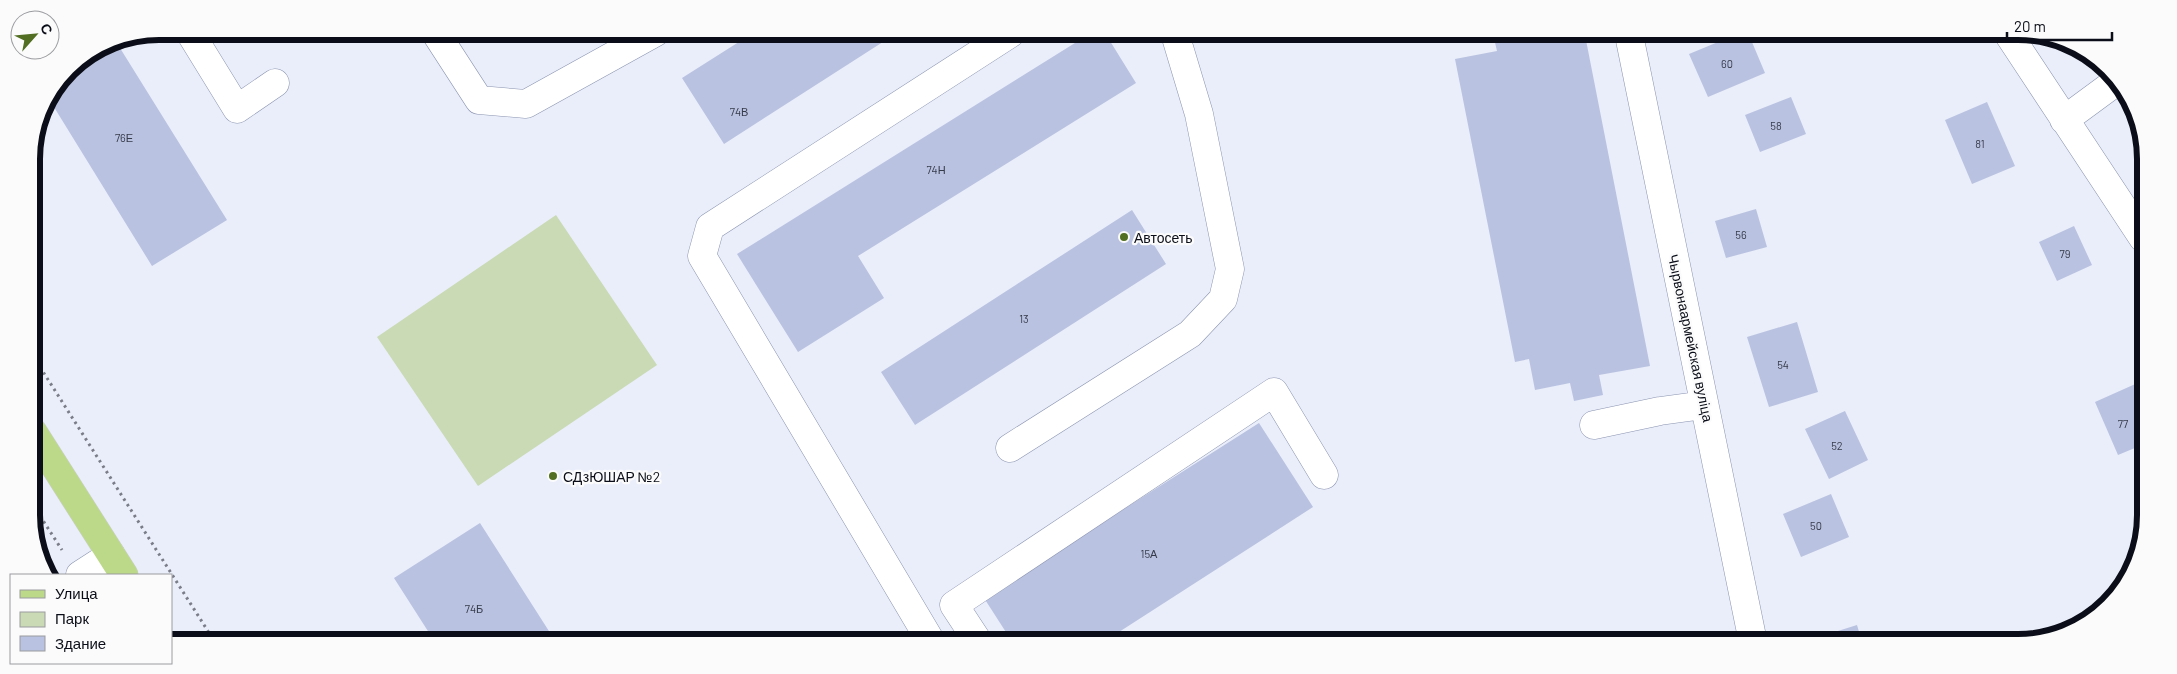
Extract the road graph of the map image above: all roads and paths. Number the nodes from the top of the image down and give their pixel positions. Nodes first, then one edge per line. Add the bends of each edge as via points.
1 (195, 40) edge
2 (440, 40) edge
3 (642, 40) edge
4 (1000, 40) edge
5 (1177, 40) edge
6 (1630, 40) edge
7 (2012, 40) edge
8 (275, 83) dead end
9 (2111, 85) edge
10 (2064, 120) junction
11 (2137, 229) edge
12 (40, 367) edge
13 (1704, 405) junction
14 (1594, 425) dead end
15 (40, 443) edge
16 (1010, 448) dead end
17 (1324, 475) dead end
18 (40, 514) edge
19 (64, 552) dead end
20 (118, 565) edge
21 (84, 574) edge
22 (172, 574) edge
23 (172, 575) edge
24 (210, 634) edge
25 (926, 634) edge
26 (973, 634) edge
27 (1751, 634) edge

1 - 8 street via 237,109
2 - 3 street via 479,100 526,104
4 - 25 street via 710,227 702,256
5 - 16 street via 1199,114 1230,269 1223,299 1190,334
6 - 13 street, Чырвонаармейская вуліца
7 - 10 street
9 - 10 street
10 - 11 street
12 - 22 path
13 - 14 street
13 - 27 street, Чырвонаармейская вуліца
15 - 20 main road
17 - 26 street via 1274,392 954,605
18 - 19 path
20 - 21 street
23 - 24 path

